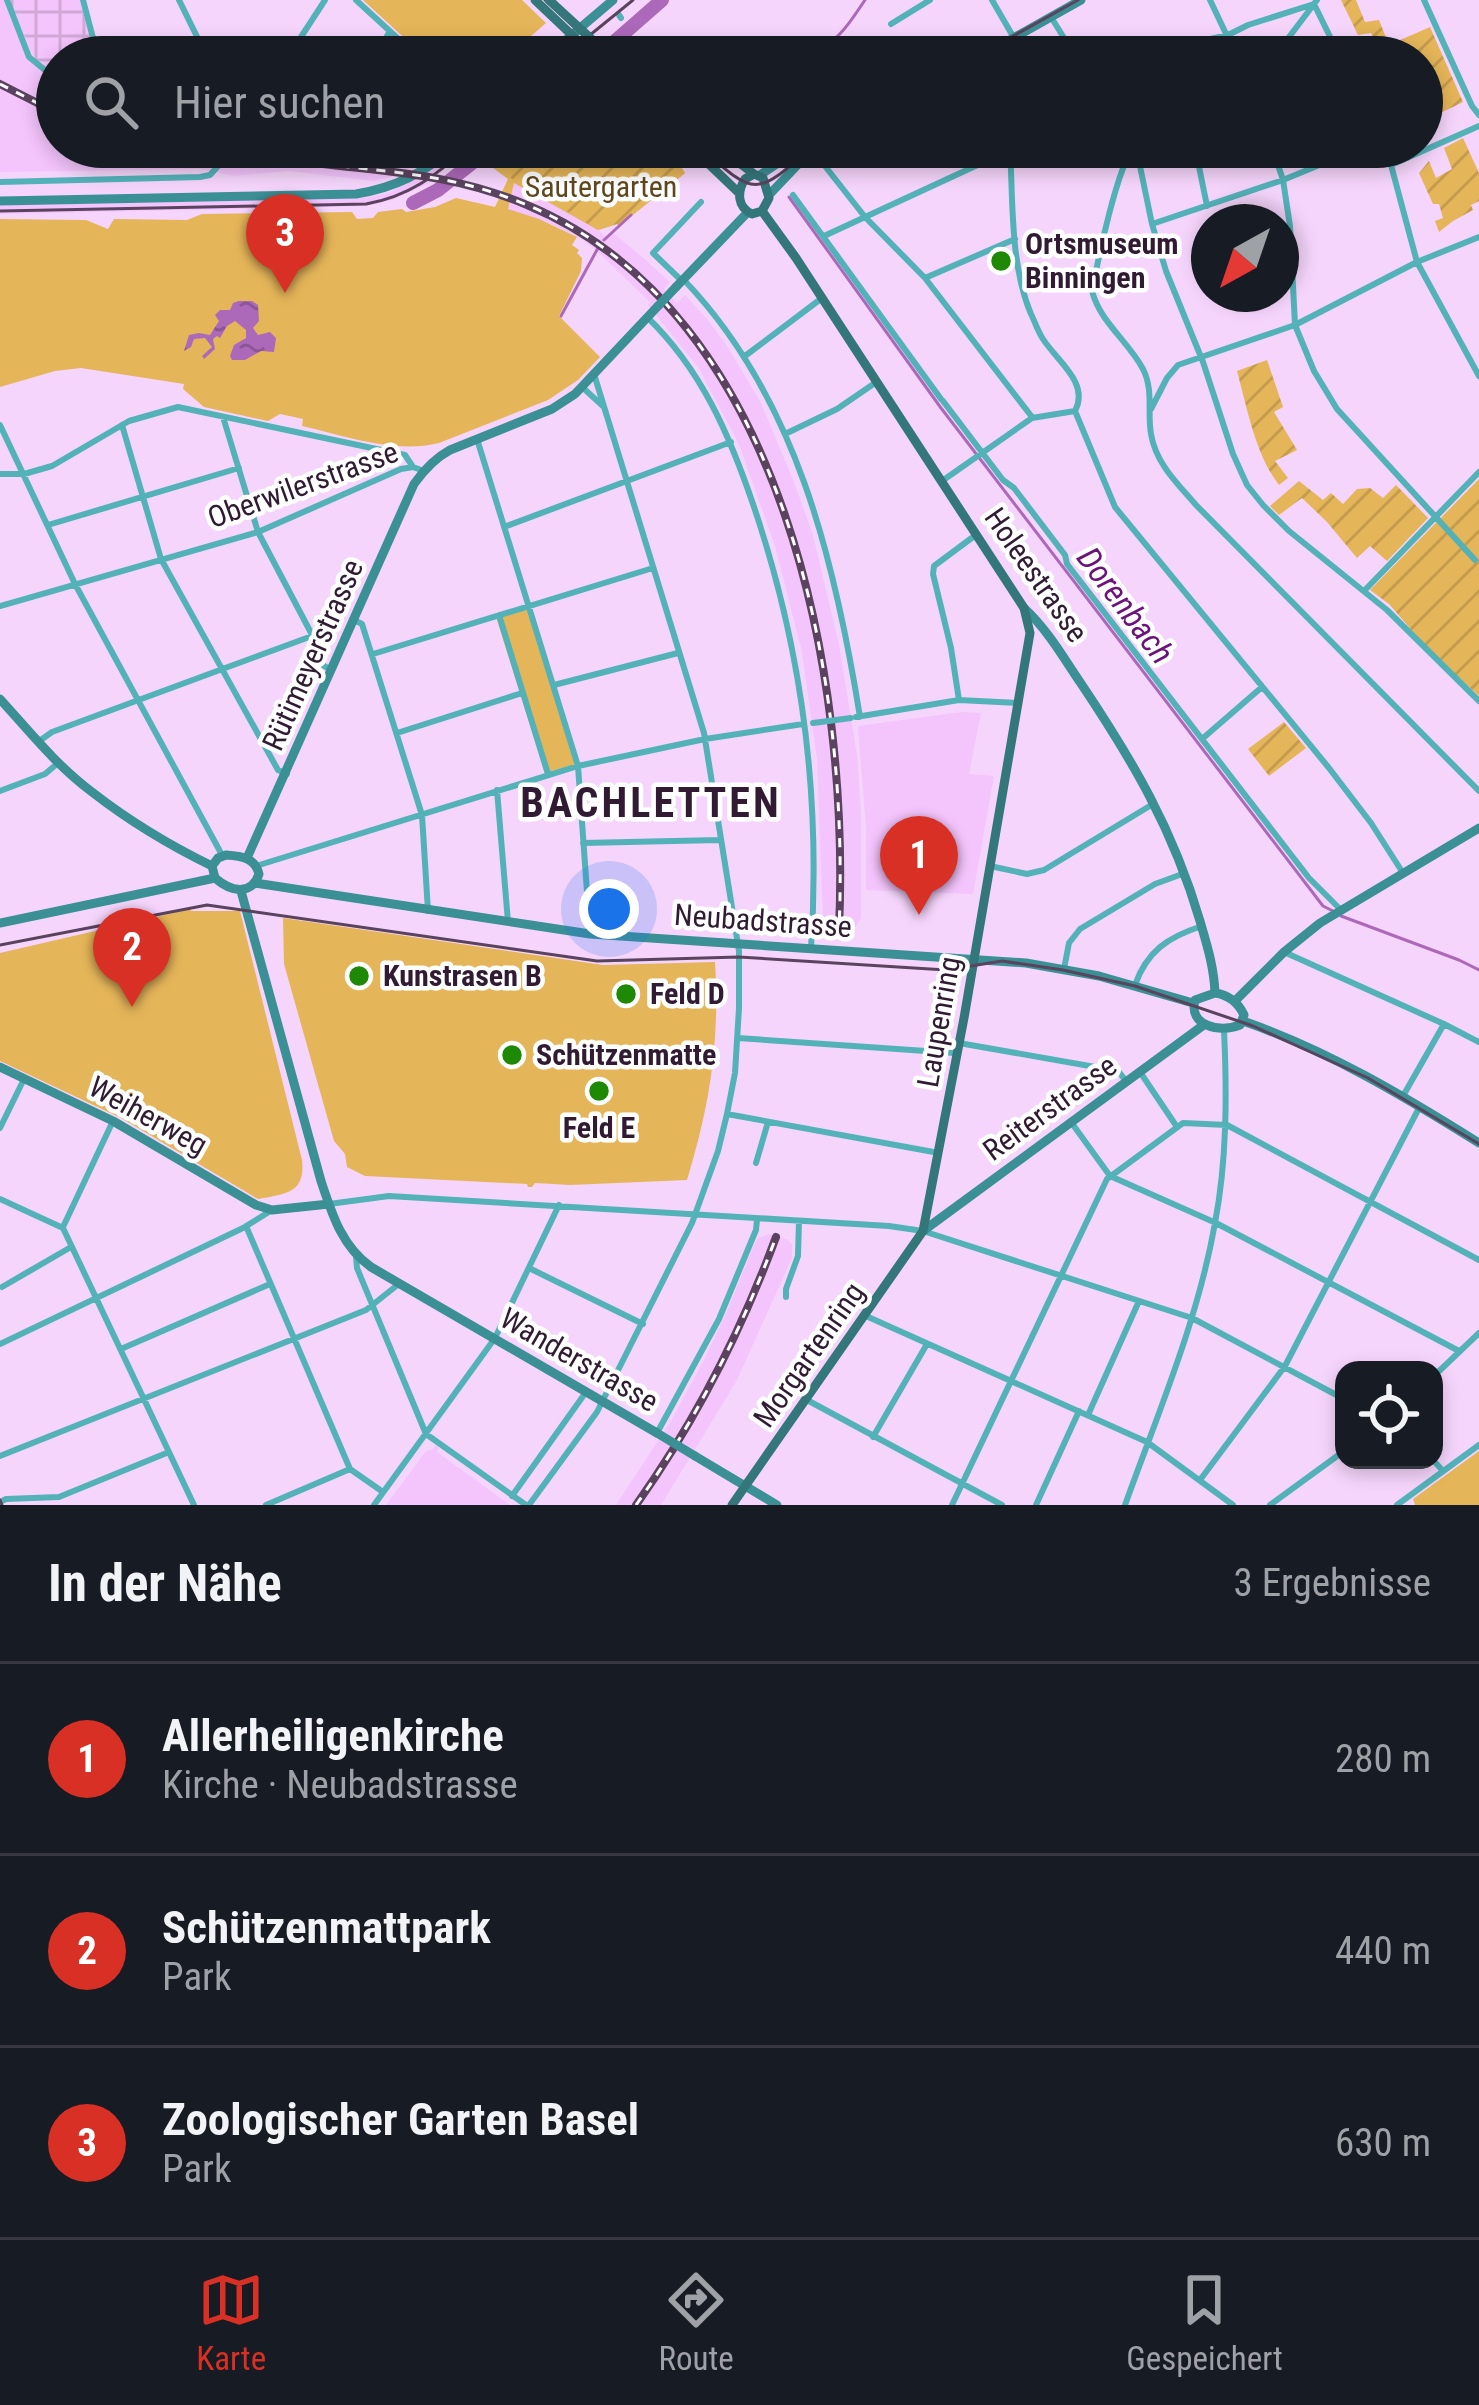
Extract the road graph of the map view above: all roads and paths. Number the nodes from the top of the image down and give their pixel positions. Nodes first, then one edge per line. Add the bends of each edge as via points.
1 (7, 0) edge
2 (83, 0) edge
3 (181, 0) edge
4 (325, 0) edge
5 (356, 0) edge
6 (535, 0) edge
7 (549, 0) edge
8 (929, 0) edge
9 (992, 0) edge
10 (1081, 0) edge
11 (1210, 0) edge
12 (1424, 0) edge
13 (605, 2) edge
14 (1315, 2) edge
15 (1051, 17) junction
16 (891, 24) dead end
17 (391, 32) junction
18 (1228, 34) junction
19 (92, 36) edge
20 (196, 36) edge
21 (302, 36) edge
22 (388, 36) edge
23 (395, 36) edge
24 (570, 36) edge
25 (574, 36) edge
26 (588, 36) edge
27 (1013, 36) edge
28 (1018, 36) edge
29 (1063, 36) edge
30 (1220, 36) edge
31 (1290, 36) edge
32 (1330, 36) edge
33 (1440, 36) edge
34 (1443, 44) edge
35 (36, 63) edge
36 (1479, 115) edge
37 (1479, 125) edge
38 (1443, 141) edge
39 (216, 168) edge
40 (426, 168) edge
41 (713, 168) edge
42 (747, 168) edge
43 (772, 168) edge
44 (795, 168) edge
45 (826, 168) edge
46 (969, 168) edge
47 (1011, 168) edge
48 (1123, 168) edge
49 (1140, 168) edge
50 (1199, 168) edge
51 (1279, 168) edge
52 (1312, 168) edge
53 (1392, 168) edge
54 (757, 175) junction
55 (1283, 180) junction
56 (0, 182) edge
57 (740, 194) junction
58 (769, 195) junction
59 (794, 195) dead end
60 (0, 201) edge
61 (701, 202) dead end
62 (1207, 204) edge
63 (1213, 204) edge
64 (762, 211) junction
65 (1191, 211) edge
66 (747, 212) junction
67 (865, 217) junction
68 (1152, 224) junction
69 (824, 236) junction
70 (1479, 237) edge
71 (1016, 238) junction
72 (1417, 262) junction
73 (925, 278) junction
74 (680, 282) junction
75 (822, 298) junction
76 (647, 317) junction
77 (1295, 325) junction
78 (745, 356) junction
79 (1201, 357) junction
80 (594, 374) junction
81 (1479, 376) edge
82 (877, 382) junction
83 (582, 387) junction
84 (604, 407) junction
85 (1151, 409) junction
86 (1075, 411) junction
87 (223, 416) junction
88 (1032, 418) junction
89 (0, 425) edge
90 (122, 425) junction
91 (784, 434) junction
92 (477, 439) junction
93 (731, 442) junction
94 (980, 457) junction
95 (239, 468) junction
96 (418, 469) junction
97 (1479, 472) edge
98 (0, 474) edge
99 (24, 474) junction
100 (627, 480) junction
101 (942, 481) junction
102 (143, 496) junction
103 (1435, 515) junction
104 (47, 525) junction
105 (504, 527) junction
106 (258, 532) junction
107 (976, 534) junction
108 (161, 559) junction
109 (1474, 560) dead end
110 (653, 568) junction
111 (75, 584) junction
112 (1364, 591) junction
113 (0, 606) edge
114 (528, 606) junction
115 (1024, 608) junction
116 (499, 616) junction
117 (354, 620) junction
118 (312, 636) junction
119 (373, 653) junction
120 (679, 653) junction
121 (223, 669) junction
122 (332, 670) junction
123 (554, 685) junction
124 (1262, 687) junction
125 (523, 693) junction
126 (0, 699) edge
127 (140, 700) junction
128 (959, 700) junction
129 (1479, 701) edge
130 (1018, 704) junction
131 (856, 717) junction
132 (809, 724) junction
133 (397, 733) junction
134 (705, 739) junction
135 (1202, 739) junction
136 (38, 742) junction
137 (58, 763) junction
138 (578, 766) junction
139 (287, 774) junction
140 (548, 774) junction
141 (497, 790) junction
142 (0, 791) edge
143 (1479, 791) edge
144 (1155, 803) junction
145 (422, 815) junction
146 (1474, 835) edge
147 (719, 840) junction
148 (583, 843) junction
149 (222, 855) junction
150 (252, 862) junction
151 (212, 866) junction
152 (990, 866) junction
153 (1185, 873) junction
154 (1403, 873) junction
155 (215, 878) junction
156 (255, 883) junction
157 (241, 890) junction
158 (1341, 910) junction
159 (428, 911) junction
160 (508, 922) junction
161 (0, 923) edge
162 (1202, 926) junction
163 (590, 934) junction
164 (738, 943) junction
165 (811, 948) junction
166 (1284, 952) junction
167 (974, 958) junction
168 (1064, 969) junction
169 (1135, 985) junction
170 (1215, 993) junction
171 (1234, 1001) junction
172 (1193, 1003) junction
173 (1243, 1021) junction
174 (1205, 1024) junction
175 (1444, 1024) junction
176 (1224, 1030) junction
177 (737, 1038) junction
178 (1479, 1042) edge
179 (958, 1048) junction
180 (0, 1067) edge
181 (1140, 1072) junction
182 (24, 1079) junction
183 (1127, 1082) junction
184 (1403, 1096) junction
185 (1420, 1106) junction
186 (727, 1114) junction
187 (113, 1121) junction
188 (769, 1122) junction
189 (1071, 1122) junction
190 (1227, 1124) junction
191 (1177, 1127) junction
192 (0, 1128) edge
193 (1479, 1143) edge
194 (939, 1153) junction
195 (756, 1163) dead end
196 (1110, 1176) junction
197 (0, 1199) edge
198 (1371, 1200) junction
199 (329, 1204) junction
200 (559, 1205) junction
201 (272, 1210) junction
202 (694, 1215) junction
203 (757, 1220) junction
204 (799, 1221) junction
205 (1216, 1223) junction
206 (246, 1226) junction
207 (63, 1228) junction
208 (923, 1231) junction
209 (71, 1247) junction
210 (356, 1256) junction
211 (1479, 1260) edge
212 (529, 1268) junction
213 (1062, 1275) junction
214 (1329, 1282) junction
215 (400, 1283) junction
216 (270, 1284) junction
217 (2, 1287) edge
218 (96, 1297) junction
219 (786, 1297) dead end
220 (1138, 1301) junction
221 (373, 1307) junction
222 (866, 1316) junction
223 (1192, 1318) junction
224 (643, 1324) junction
225 (1479, 1333) edge
226 (296, 1338) junction
227 (495, 1338) junction
228 (0, 1344) edge
229 (927, 1344) junction
230 (121, 1349) junction
231 (1459, 1352) junction
232 (1285, 1366) junction
233 (1443, 1367) edge
234 (1011, 1382) junction
235 (586, 1392) junction
236 (1335, 1394) edge
237 (144, 1398) junction
238 (807, 1400) junction
239 (602, 1401) junction
240 (1084, 1413) junction
241 (657, 1433) junction
242 (425, 1434) junction
243 (873, 1437) junction
244 (1147, 1442) junction
245 (1479, 1445) edge
246 (169, 1453) junction
247 (0, 1456) edge
248 (1335, 1458) edge
249 (350, 1469) junction
250 (1443, 1471) joint
251 (1200, 1480) junction
252 (962, 1484) junction
253 (745, 1486) junction
254 (383, 1492) junction
255 (512, 1496) junction
256 (60, 1501) edge
257 (1404, 1503) edge
258 (0, 1504) edge
259 (194, 1505) edge
260 (266, 1505) edge
261 (374, 1505) edge
262 (528, 1505) edge
263 (732, 1505) edge
264 (777, 1505) edge
265 (952, 1505) edge
266 (1002, 1505) edge
267 (1036, 1505) edge
268 (1125, 1505) edge
269 (1233, 1505) edge
270 (1270, 1505) edge

1 - 35 street
2 - 19 street
3 - 20 street
4 - 21 street
5 - 17 street
6 - 25 main road, bridge
7 - 26 main road, bridge
8 - 16 street
9 - 27 street
10 - 15 street
11 - 18 street
12 - 33 street
13 - 24 street
14 - 18 street
14 - 31 street
14 - 32 street
15 - 28 street
15 - 29 street
17 - 22 street
17 - 23 street
18 - 30 street
34 - 36 street
37 - 38 street
39 - 56 street, bridge via 200,177
40 - 60 street via 356,194
41 - 57 main road
42 - 54 main road
43 - 54 street
44 - 58 street
45 - 67 street
46 - 67 street
47 - 71 street
48 - 85 street via 1092,291 1149,382
49 - 68 street
50 - 62 street
51 - 55 street
52 - 55 street
53 - 72 street
54 - 57 main road via 745,179
54 - 58 main road
55 - 63 street
55 - 77 street
57 - 66 main road
58 - 64 main road
59 - 69 street
61 - 74 street via 653,253
64 - 66 main road
64 - 75 main road, Holeestrasse
65 - 68 street
66 - 74 street, Oberwilerstrasse
67 - 69 street
67 - 73 street
68 - 79 street
69 - 94 street
70 - 72 street
71 - 73 street
71 - 86 street via 1024,297 1079,388
72 - 77 street
72 - 81 street
73 - 88 street
74 - 76 street, Oberwilerstrasse, bridge
74 - 78 street
75 - 78 street
75 - 82 main road, Holeestrasse
76 - 80 street, Oberwilerstrasse
76 - 93 street via 698,380
77 - 79 street
77 - 103 street via 1337,409
78 - 91 street
79 - 85 street via 1178,365
79 - 112 street via 1255,496
80 - 83 street, Oberwilerstrasse
80 - 84 street
82 - 91 street
82 - 101 main road, Holeestrasse
83 - 84 street
83 - 92 street, Oberwilerstrasse via 552,409
84 - 100 street
85 - 143 street via 1151,434 1167,472
86 - 88 street
86 - 124 street via 1114,507
87 - 90 street via 178,407
87 - 95 street
87 - 96 street via 405,455
88 - 94 street
89 - 99 street
90 - 99 street
90 - 102 street
91 - 131 street via 830,562
92 - 96 street, Oberwilerstrasse
92 - 105 street
93 - 100 street
93 - 132 street via 780,593
94 - 101 street
94 - 135 street via 1013,488
95 - 102 street
95 - 106 street
96 - 106 street, Oberwilerstrasse via 401,469
96 - 117 street, Rütimeyerstrasse
97 - 103 street
98 - 99 street
99 - 104 street
100 - 105 street
100 - 110 street
101 - 107 main road, Holeestrasse
102 - 104 street
102 - 108 street
103 - 109 street
103 - 112 street
104 - 111 street
105 - 114 street
106 - 108 street, Oberwilerstrasse
106 - 118 street
107 - 115 main road, Holeestrasse
107 - 128 street via 934,563
108 - 111 street, Oberwilerstrasse
108 - 121 street
110 - 114 street
110 - 120 street
111 - 113 street, Oberwilerstrasse
111 - 127 street
112 - 129 street
114 - 116 street
114 - 123 street
115 - 130 main road, Laupenring via 1030,633
115 - 144 street, Holeestrasse
116 - 119 street
116 - 125 street
117 - 119 street
117 - 122 street, Rütimeyerstrasse
118 - 121 street
118 - 122 street
119 - 133 street
120 - 123 street
120 - 134 street
121 - 127 street
121 - 139 street
122 - 139 street, Rütimeyerstrasse
123 - 138 street
124 - 135 street
124 - 154 street
125 - 133 street
125 - 140 street
126 - 136 street
127 - 136 street
127 - 149 street
128 - 130 street
128 - 131 street
130 - 152 main road, Laupenring
131 - 132 street, bridge
132 - 134 street
132 - 165 street
133 - 145 street
134 - 138 street
134 - 147 street
135 - 158 street
136 - 137 street
137 - 142 street
137 - 151 street via 123,814
138 - 140 street
138 - 148 street
139 - 150 street, Rütimeyerstrasse
140 - 141 street
141 - 145 street
141 - 160 street
144 - 152 street via 1044,871
144 - 153 street, Holeestrasse
145 - 150 street
145 - 159 street
146 - 154 street
147 - 148 street
147 - 164 street
148 - 163 street
149 - 150 street
149 - 151 street
150 - 156 street
151 - 155 street
152 - 167 main road, Laupenring
153 - 162 street, Holeestrasse
153 - 168 street via 1080,928
154 - 158 street
155 - 157 street
155 - 161 street
156 - 157 street
156 - 159 street, Neubadstrasse
157 - 199 street
158 - 166 street
159 - 160 street, Neubadstrasse
160 - 163 street, Neubadstrasse
162 - 169 street via 1148,957
162 - 170 street, Holeestrasse
163 - 164 street, Neubadstrasse
164 - 165 street, Neubadstrasse
164 - 177 street
165 - 167 street, Neubadstrasse
166 - 171 street
166 - 175 street
167 - 168 street, Neubadstrasse
167 - 179 main road, Laupenring
168 - 169 street, Neubadstrasse
169 - 172 street, Neubadstrasse
170 - 171 street
170 - 172 street
171 - 173 street
172 - 174 street
173 - 176 street
173 - 184 street
174 - 176 street
174 - 181 street, Reiterstrasse
175 - 178 street
175 - 184 street
176 - 190 street
177 - 179 street
177 - 186 street
179 - 183 street via 1118,1071
179 - 194 main road, Laupenring
180 - 182 street, Weiherweg
181 - 183 street, Reiterstrasse
181 - 191 street
182 - 187 street, Weiherweg
182 - 192 street
183 - 189 street, Reiterstrasse
184 - 185 street
185 - 193 street
185 - 198 street
186 - 188 street
186 - 202 street
187 - 201 street, Weiherweg
187 - 207 street
188 - 194 street
188 - 195 street
189 - 196 street
189 - 208 street, Reiterstrasse
190 - 191 street
190 - 198 street
190 - 205 street
191 - 196 street
194 - 208 main road, Laupenring
196 - 205 street
196 - 213 street
197 - 207 street
198 - 211 street
198 - 214 street
199 - 200 street via 389,1196
199 - 201 street
199 - 210 street
200 - 202 street
200 - 212 street
201 - 206 street
202 - 203 street
202 - 224 street
203 - 204 street
203 - 241 street via 719,1319
204 - 208 street
204 - 219 street
205 - 214 street
205 - 223 street
206 - 216 street
206 - 218 street
207 - 209 street
208 - 213 street
208 - 222 main road, Morgartenring
209 - 217 street
209 - 218 street
210 - 215 street, Wanderstrasse
210 - 221 street
212 - 224 street
212 - 227 street
213 - 220 street
213 - 234 street
214 - 231 street
214 - 232 street
215 - 221 street
215 - 227 street, Wanderstrasse
216 - 226 street
216 - 230 street
218 - 228 street
218 - 230 street
220 - 223 street
220 - 240 street
221 - 226 street
221 - 242 street
222 - 229 street
222 - 238 main road, Morgartenring
223 - 232 street
223 - 244 street
224 - 239 street
225 - 231 street
226 - 237 street
226 - 249 street
227 - 235 street, Wanderstrasse
227 - 242 street
229 - 234 street
229 - 243 street
230 - 237 street
231 - 233 street
232 - 236 street
232 - 251 street
234 - 240 street
234 - 252 street
235 - 239 street, Wanderstrasse
235 - 255 street
237 - 246 street
237 - 247 street
238 - 243 street
238 - 253 main road, Morgartenring
239 - 241 street, Wanderstrasse
239 - 262 street
240 - 244 street
240 - 267 street
241 - 253 street, Wanderstrasse, bridge
242 - 254 street
242 - 255 street
243 - 252 street
244 - 251 street
244 - 268 street
245 - 250 street
246 - 256 street
246 - 259 street
248 - 270 street
249 - 254 street
249 - 260 street
250 - 257 street
251 - 269 street
252 - 265 street
252 - 266 street
253 - 263 main road, Morgartenring
253 - 264 street, Wanderstrasse
254 - 261 street
255 - 262 street
256 - 258 street

